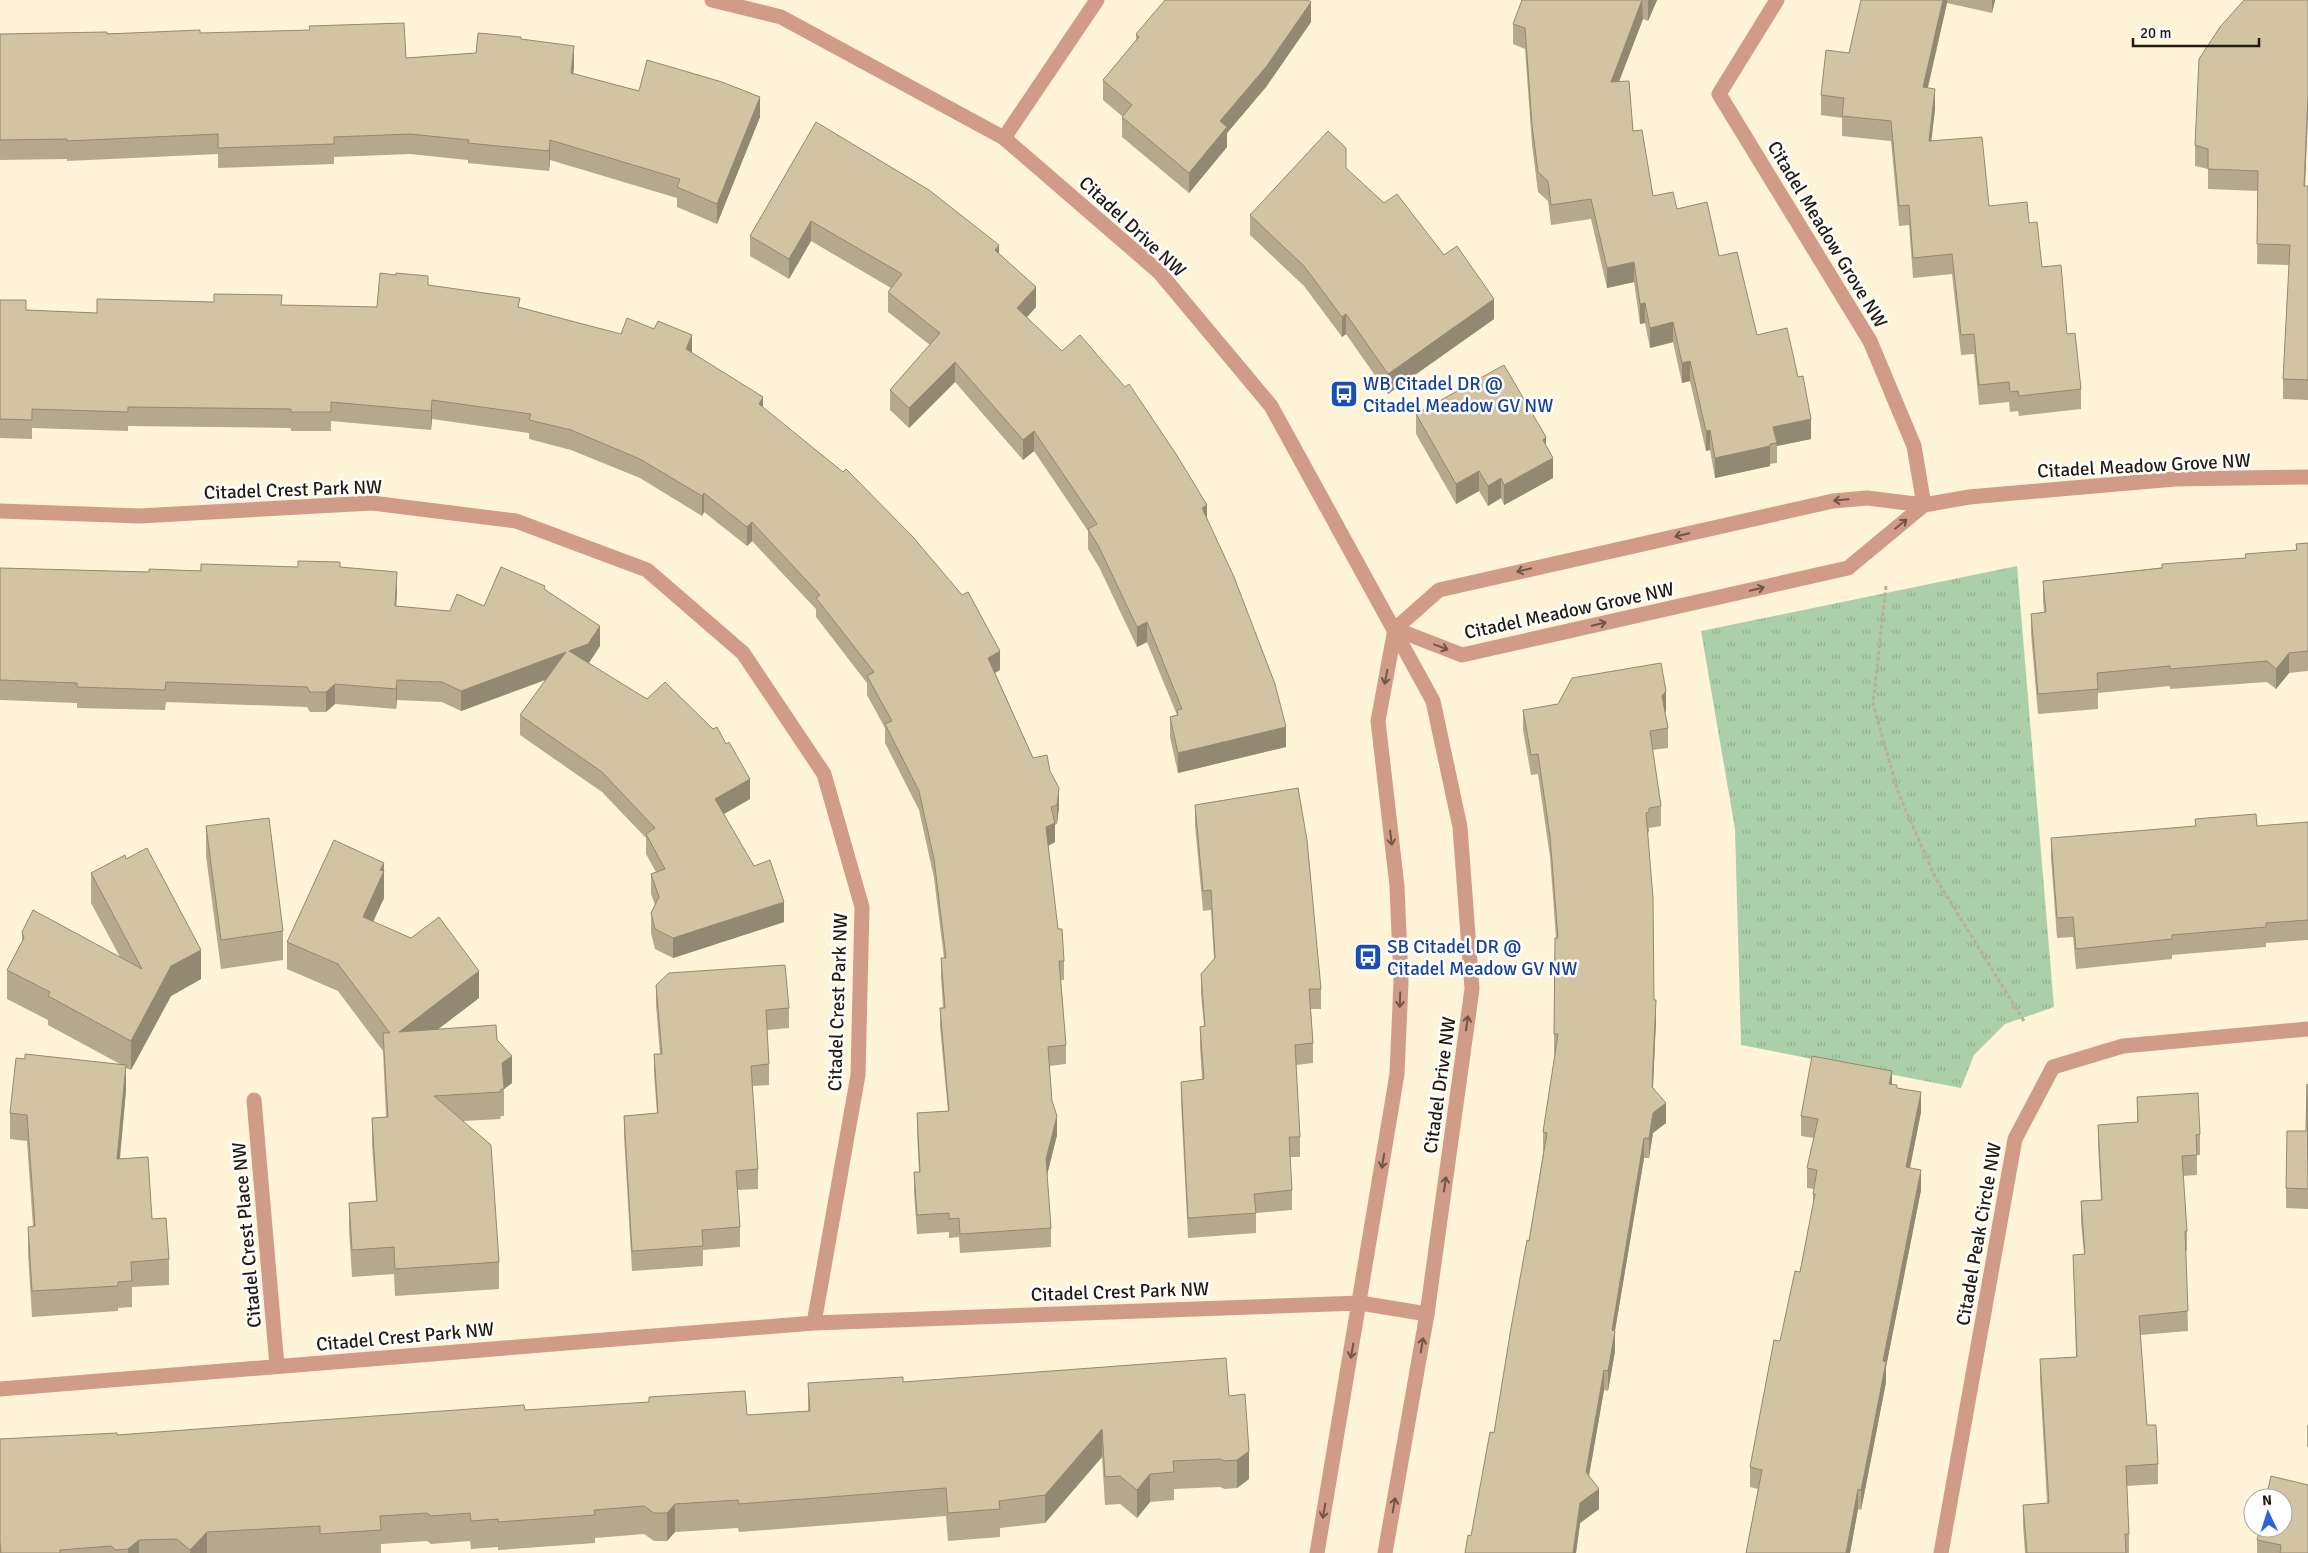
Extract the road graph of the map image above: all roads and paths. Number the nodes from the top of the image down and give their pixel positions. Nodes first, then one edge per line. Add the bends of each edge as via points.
1 (712, 0) edge
2 (1097, 0) edge
3 (1777, 0) edge
4 (1004, 138) junction
5 (2308, 477) edge
6 (1924, 505) junction
7 (0, 511) edge
8 (1886, 586) dead end
9 (1396, 629) junction
10 (2024, 1021) dead end
11 (2308, 1029) edge
12 (254, 1100) dead end
13 (1360, 1303) junction
14 (1427, 1314) junction
15 (814, 1323) junction
16 (277, 1366) junction
17 (0, 1389) edge
18 (1317, 1553) edge
19 (1385, 1553) edge
20 (1941, 1553) edge

1 - 4 street, Citadel Drive NW via 781,17
2 - 4 street
3 - 6 street, Citadel Meadow Grove NW via 1719,94 1870,341 1914,446
4 - 9 street, Citadel Drive NW via 1159,272 1271,406
5 - 6 street, Citadel Meadow Grove NW via 2175,479 1968,497
6 -> 9 street, Citadel Meadow Grove NW via 1866,498 1833,501 1439,590
9 -> 6 street, Citadel Meadow Grove NW via 1462,655 1848,568
7 - 15 street, Citadel Crest Park NW via 140,516 372,503 516,521 647,570 743,653 824,774 862,907 858,1076
8 - 10 path via 1872,704 1898,792 1935,877
9 -> 13 street via 1378,721 1397,886 1401,982 1397,1074
14 -> 9 street, Citadel Drive NW via 1472,990 1458,817 1433,702
11 - 20 street, Citadel Peak Circle NW via 2123,1046 2053,1067 2015,1139
12 - 16 street, Citadel Crest Place NW
13 - 14 street, Citadel Crest Park NW
13 - 15 street, Citadel Crest Park NW
13 -> 18 street
19 -> 14 street, Citadel Drive NW
15 - 16 street, Citadel Crest Park NW
16 - 17 street, Citadel Crest Park NW

